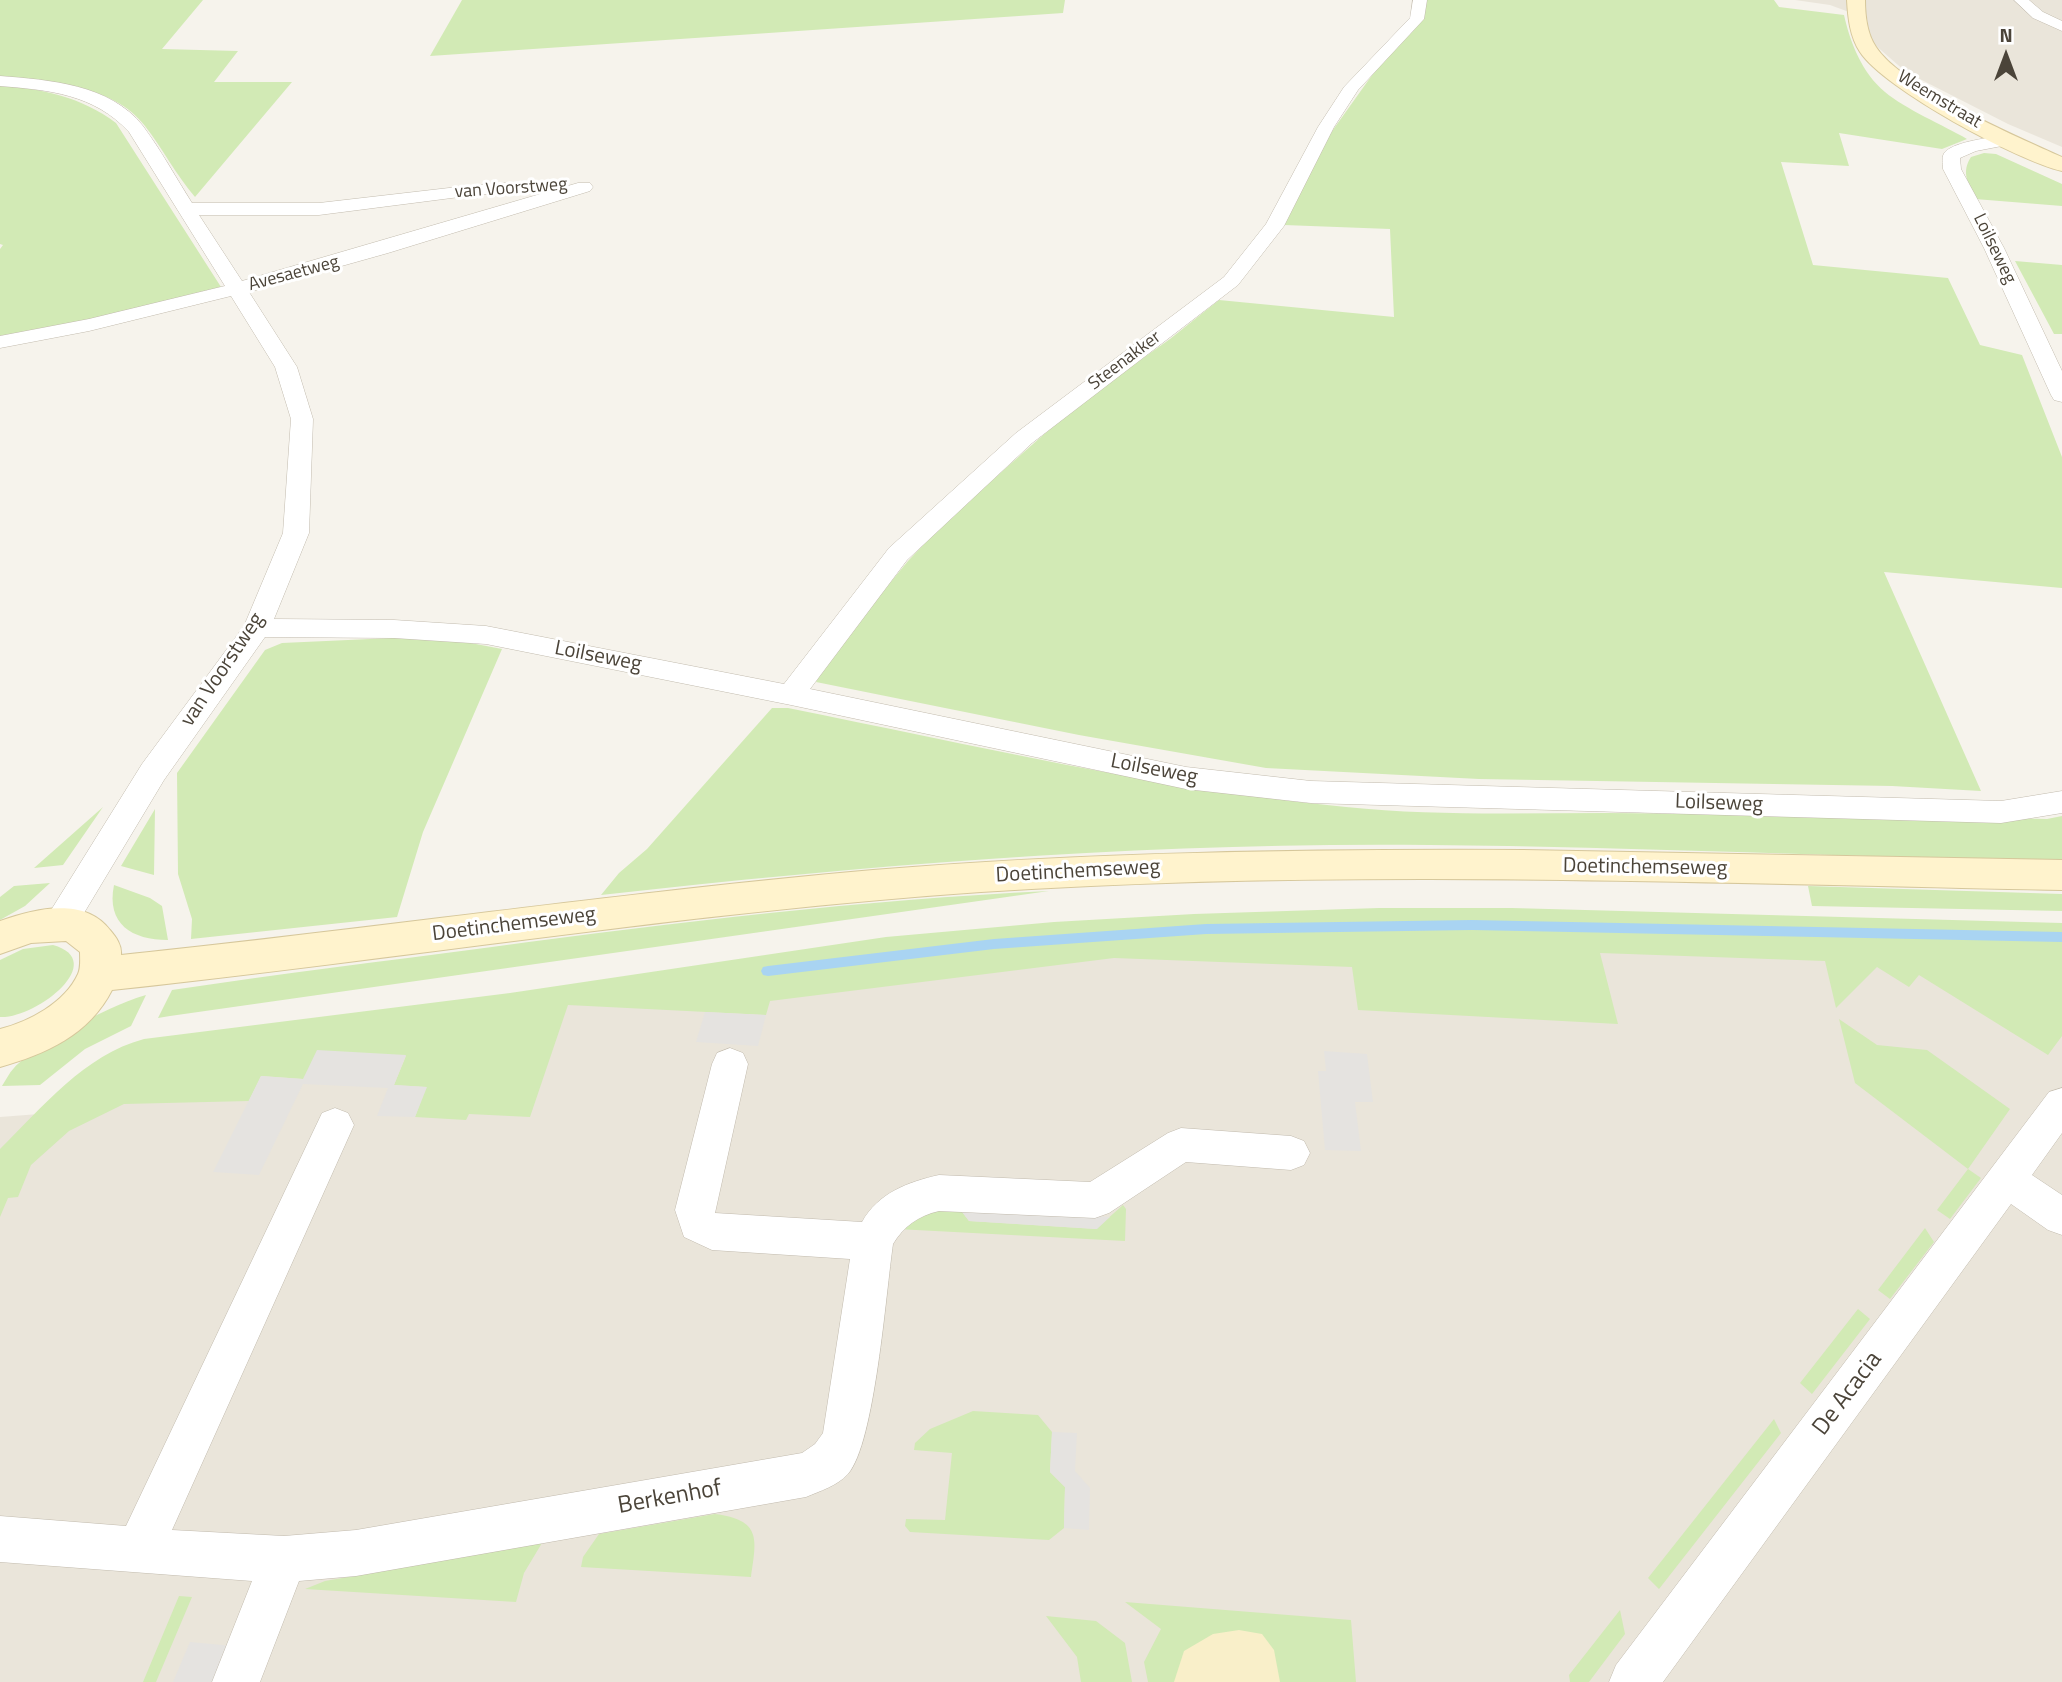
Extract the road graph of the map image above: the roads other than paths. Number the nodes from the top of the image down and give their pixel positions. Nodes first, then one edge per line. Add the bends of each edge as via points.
1 (1420, 0) edge
2 (1856, 0) edge
3 (2021, 0) edge
4 (2062, 27) edge
5 (0, 81) edge
6 (2006, 140) junction
7 (2062, 165) edge
8 (584, 187) joint
9 (187, 209) junction
10 (236, 289) junction
11 (0, 342) edge
12 (2062, 396) edge
13 (257, 628) junction
14 (791, 695) junction
15 (2062, 802) edge
16 (2062, 875) edge
17 (60, 924) junction
18 (0, 938) edge
19 (100, 974) junction
20 (0, 1048) edge
21 (730, 1064) dead end
22 (2062, 1104) edge
23 (335, 1125) dead end
24 (1291, 1153) dead end
25 (2008, 1180) junction
26 (2062, 1217) edge
27 (873, 1242) junction
28 (0, 1539) edge
29 (139, 1550) junction
30 (284, 1559) junction
31 (236, 1682) edge
32 (1633, 1682) edge

1 - 14 street, Steenakker via 1417,19 1352,87 1275,226 1231,281 1024,438 898,554
2 - 6 main road, Weemstraat via 1861,33 1870,51 1888,69
3 - 4 street
5 - 9 street, van Voorstweg via 52,86 116,110 136,129
6 - 7 main road, Weemstraat
6 - 12 street, Loilseweg via 1951,156 1952,169
8 - 9 street, van Voorstweg via 475,190 319,209
8 - 10 street, Avesaetweg
9 - 10 street, van Voorstweg
10 - 11 street, Avesaetweg
10 - 13 street, van Voorstweg via 286,368 302,419 296,533
13 - 14 street, Loilseweg via 485,635
13 - 17 street, van Voorstweg via 153,772
14 - 15 street, Loilseweg via 1186,778 1311,792 2001,811
16 - 19 main road, Doetinchemseweg via 1477,865 1198,866 982,877 703,901
17 - 18 main road via 24,928
17 - 19 main road via 86,932 101,949
19 - 20 main road via 84,1000 57,1024
21 - 27 street via 695,1210 698,1224 712,1231
22 - 25 street, De Acacia
23 - 29 street
24 - 27 street, Berkenhof via 1181,1145 1095,1200 939,1193 918,1197 897,1208 880,1225
25 - 26 street
25 - 32 street, De Acacia
27 - 30 street, Berkenhof via 845,1434 828,1465 806,1475 356,1553
28 - 29 street, Berkenhof
29 - 30 street, Berkenhof
30 - 31 street

